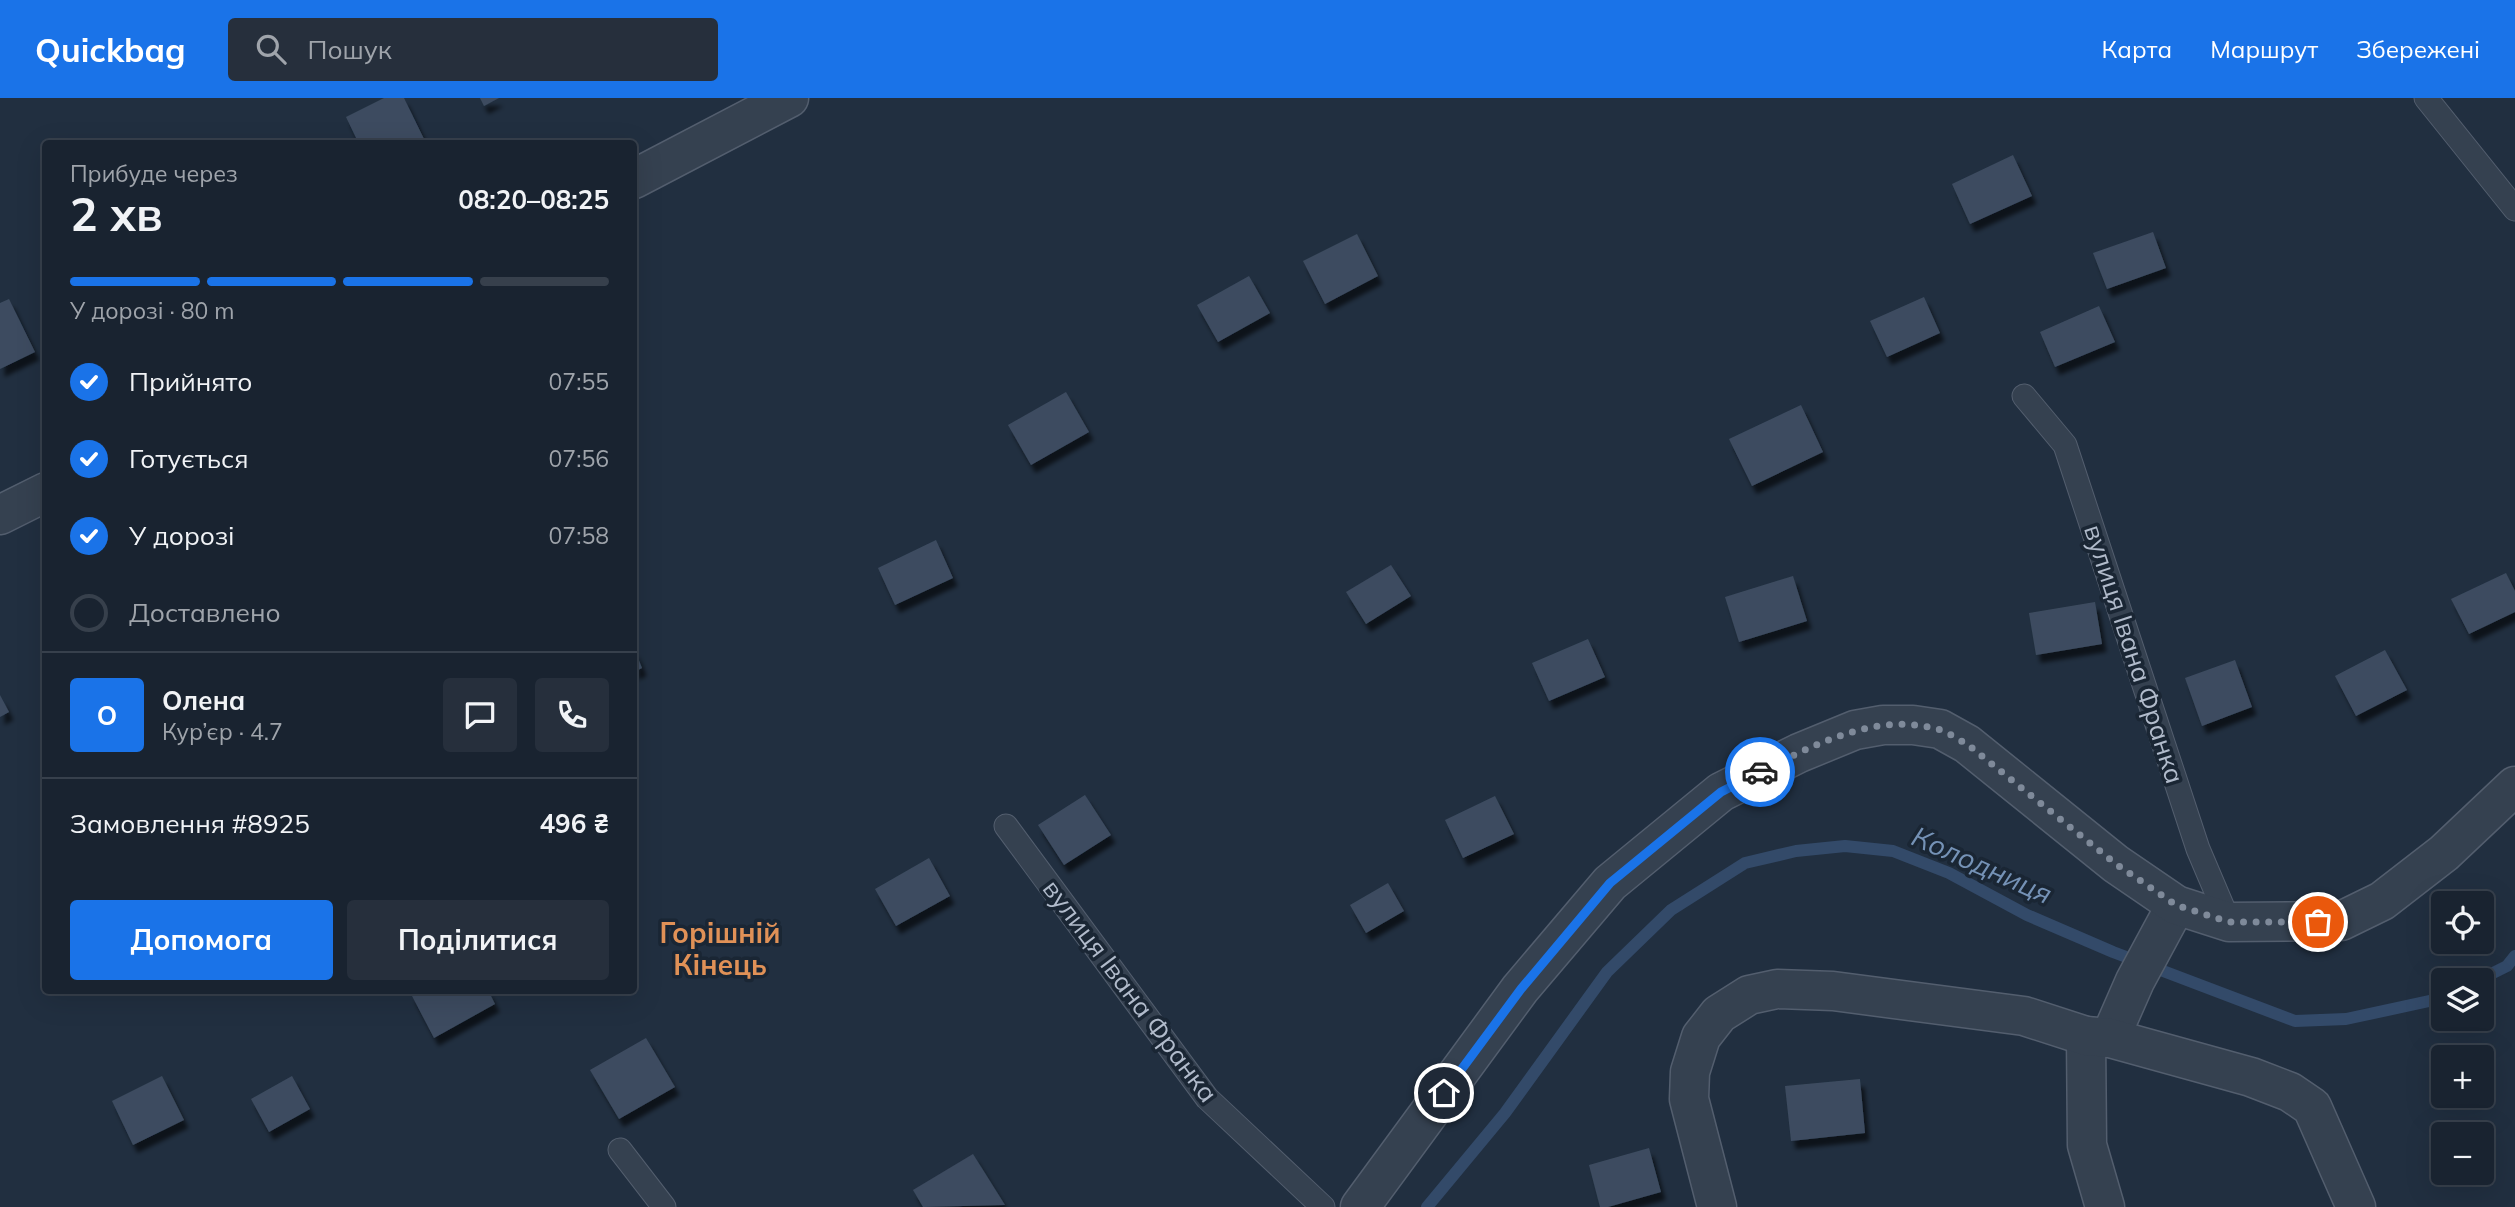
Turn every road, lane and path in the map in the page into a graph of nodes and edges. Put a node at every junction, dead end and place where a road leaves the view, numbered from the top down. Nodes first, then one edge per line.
1 (789, 98) edge
2 (2426, 98) edge
3 (637, 177) edge
4 (2515, 209) edge
5 (2024, 396) dead end
6 (42, 494) edge
7 (0, 515) edge
8 (2515, 786) edge
9 (1006, 825) dead end
10 (2167, 920) junction
11 (2229, 922) junction
12 (2098, 1037) junction
13 (620, 1150) dead end
14 (664, 1207) edge
15 (1323, 1207) edge
16 (1360, 1207) edge
17 (1717, 1207) edge
18 (2105, 1207) edge
19 (2356, 1207) edge

1 - 3 street
2 - 4 lane
5 - 11 lane, вулиця Івана Франка
6 - 7 street
8 - 11 street
9 - 15 lane, вулиця Івана Франка
10 - 11 street
10 - 12 street
10 - 16 street
12 - 17 street
12 - 18 street
12 - 19 street
13 - 14 lane

